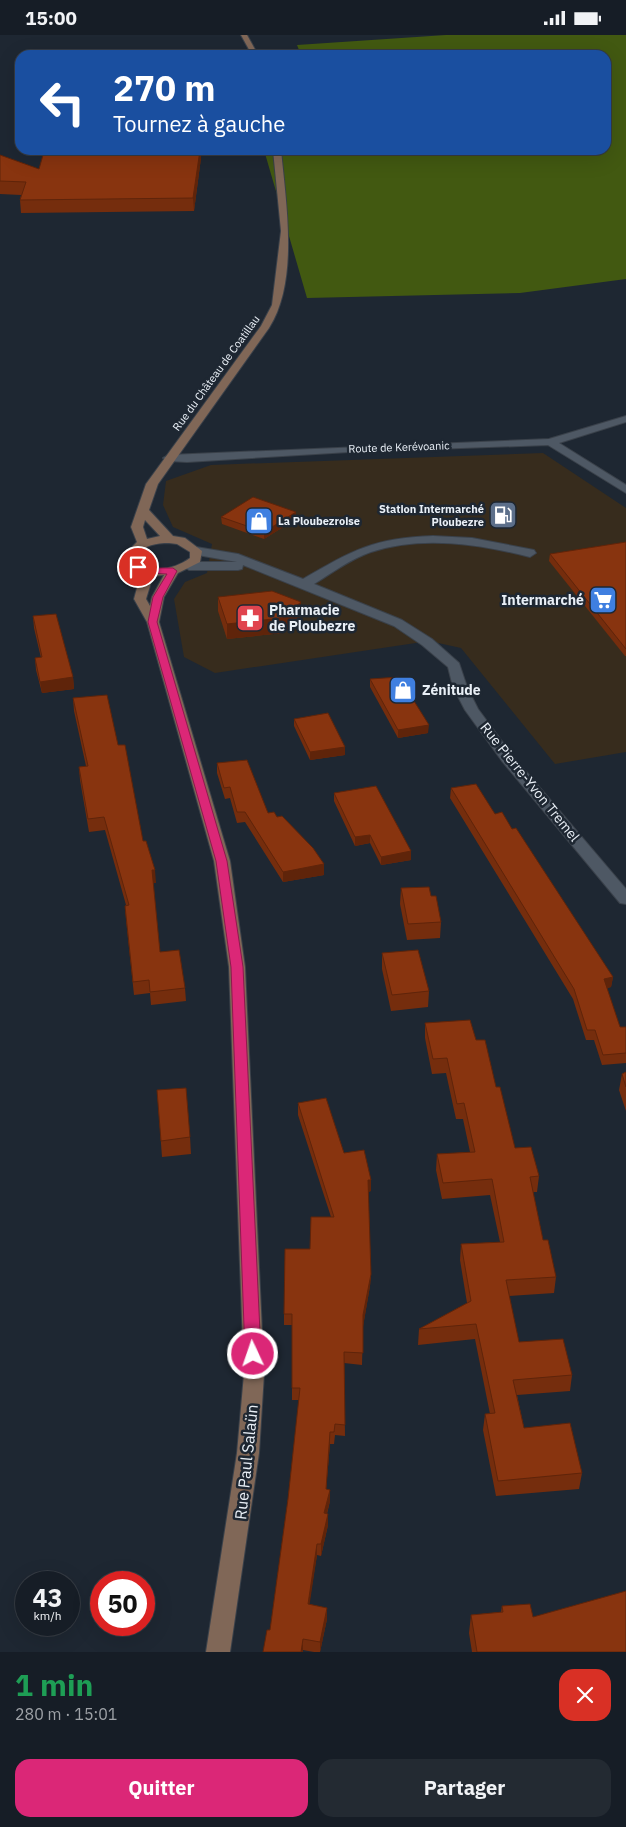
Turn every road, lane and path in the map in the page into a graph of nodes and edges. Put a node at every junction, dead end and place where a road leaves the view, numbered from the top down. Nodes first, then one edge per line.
1 (244, 35) edge
2 (252, 50) edge
3 (278, 155) edge
4 (626, 419) edge
5 (550, 442) junction
6 (169, 458) junction
7 (626, 490) edge
8 (142, 509) junction
9 (169, 539) junction
10 (143, 543) junction
11 (196, 551) junction
12 (530, 553) dead end
13 (189, 566) junction
14 (259, 567) junction
15 (148, 571) junction
16 (173, 571) junction
17 (304, 583) junction
18 (152, 622) junction
19 (626, 899) edge
20 (218, 1652) edge

1 - 2 main road
3 - 6 main road, Rue du Château de Coatillau
4 - 5 street, Route de Kerévoanic
5 - 6 street, Route de Kerévoanic
5 - 7 street
6 - 8 main road
8 - 9 main road
8 - 10 main road
9 - 10 main road
9 - 11 main road
10 - 15 main road
11 - 13 main road
11 - 14 street, Rue Pierre-Yvon Tremel
12 - 17 street
13 - 14 street, Rue Pierre-Yvon Tremel
13 - 16 main road
14 - 17 street, Rue Pierre-Yvon Tremel
15 - 16 main road
15 - 18 main road, Rue Paul Salaün
16 - 18 main road, Rue Paul Salaün
17 - 19 street, Rue Pierre-Yvon Tremel
18 - 20 main road, Rue Paul Salaün

